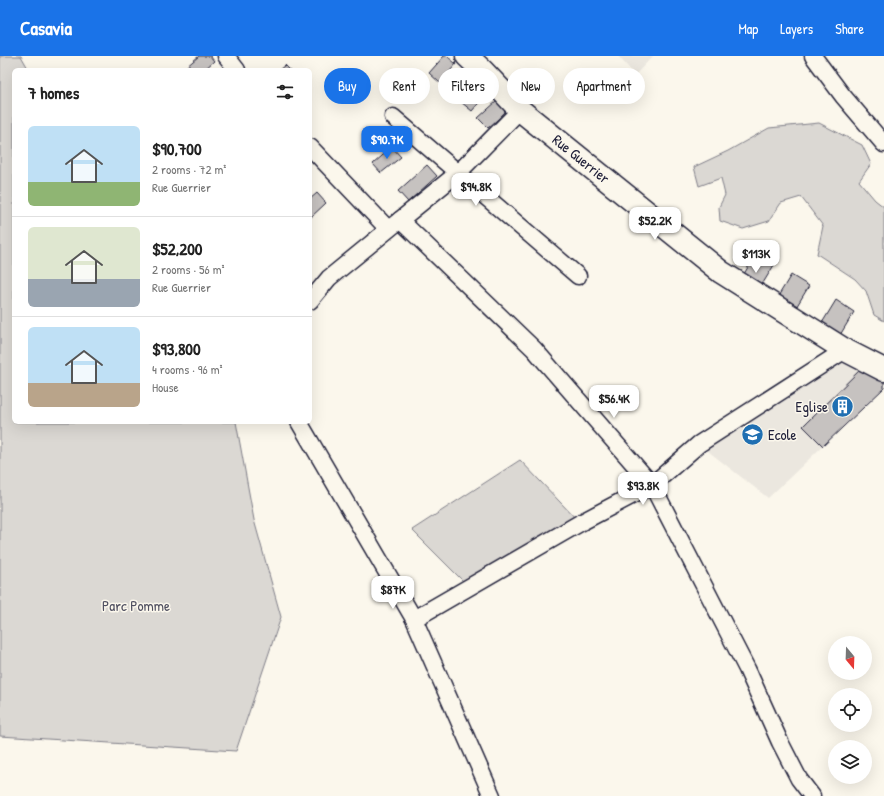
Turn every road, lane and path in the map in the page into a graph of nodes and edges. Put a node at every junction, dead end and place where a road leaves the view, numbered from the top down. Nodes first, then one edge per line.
1 (226, 56) edge
2 (467, 56) edge
3 (813, 56) edge
4 (235, 68) edge
5 (520, 110) junction
6 (393, 117) dead end
7 (884, 144) edge
8 (312, 149) edge
9 (458, 173) junction
10 (394, 225) junction
11 (578, 276) dead end
12 (312, 298) edge
13 (845, 350) junction
14 (884, 370) edge
15 (300, 424) edge
16 (652, 485) junction
17 (414, 619) junction
18 (492, 796) edge
19 (812, 796) edge

1 - 4 street
2 - 5 main road, Rue Guerrier
3 - 7 street
5 - 9 street
5 - 13 main road, Rue Guerrier
6 - 9 street
8 - 10 street
9 - 10 street
9 - 11 street
10 - 12 street
10 - 16 street
13 - 14 main road, Rue Guerrier
13 - 16 street
15 - 17 street
16 - 17 street
16 - 19 street
17 - 18 street

